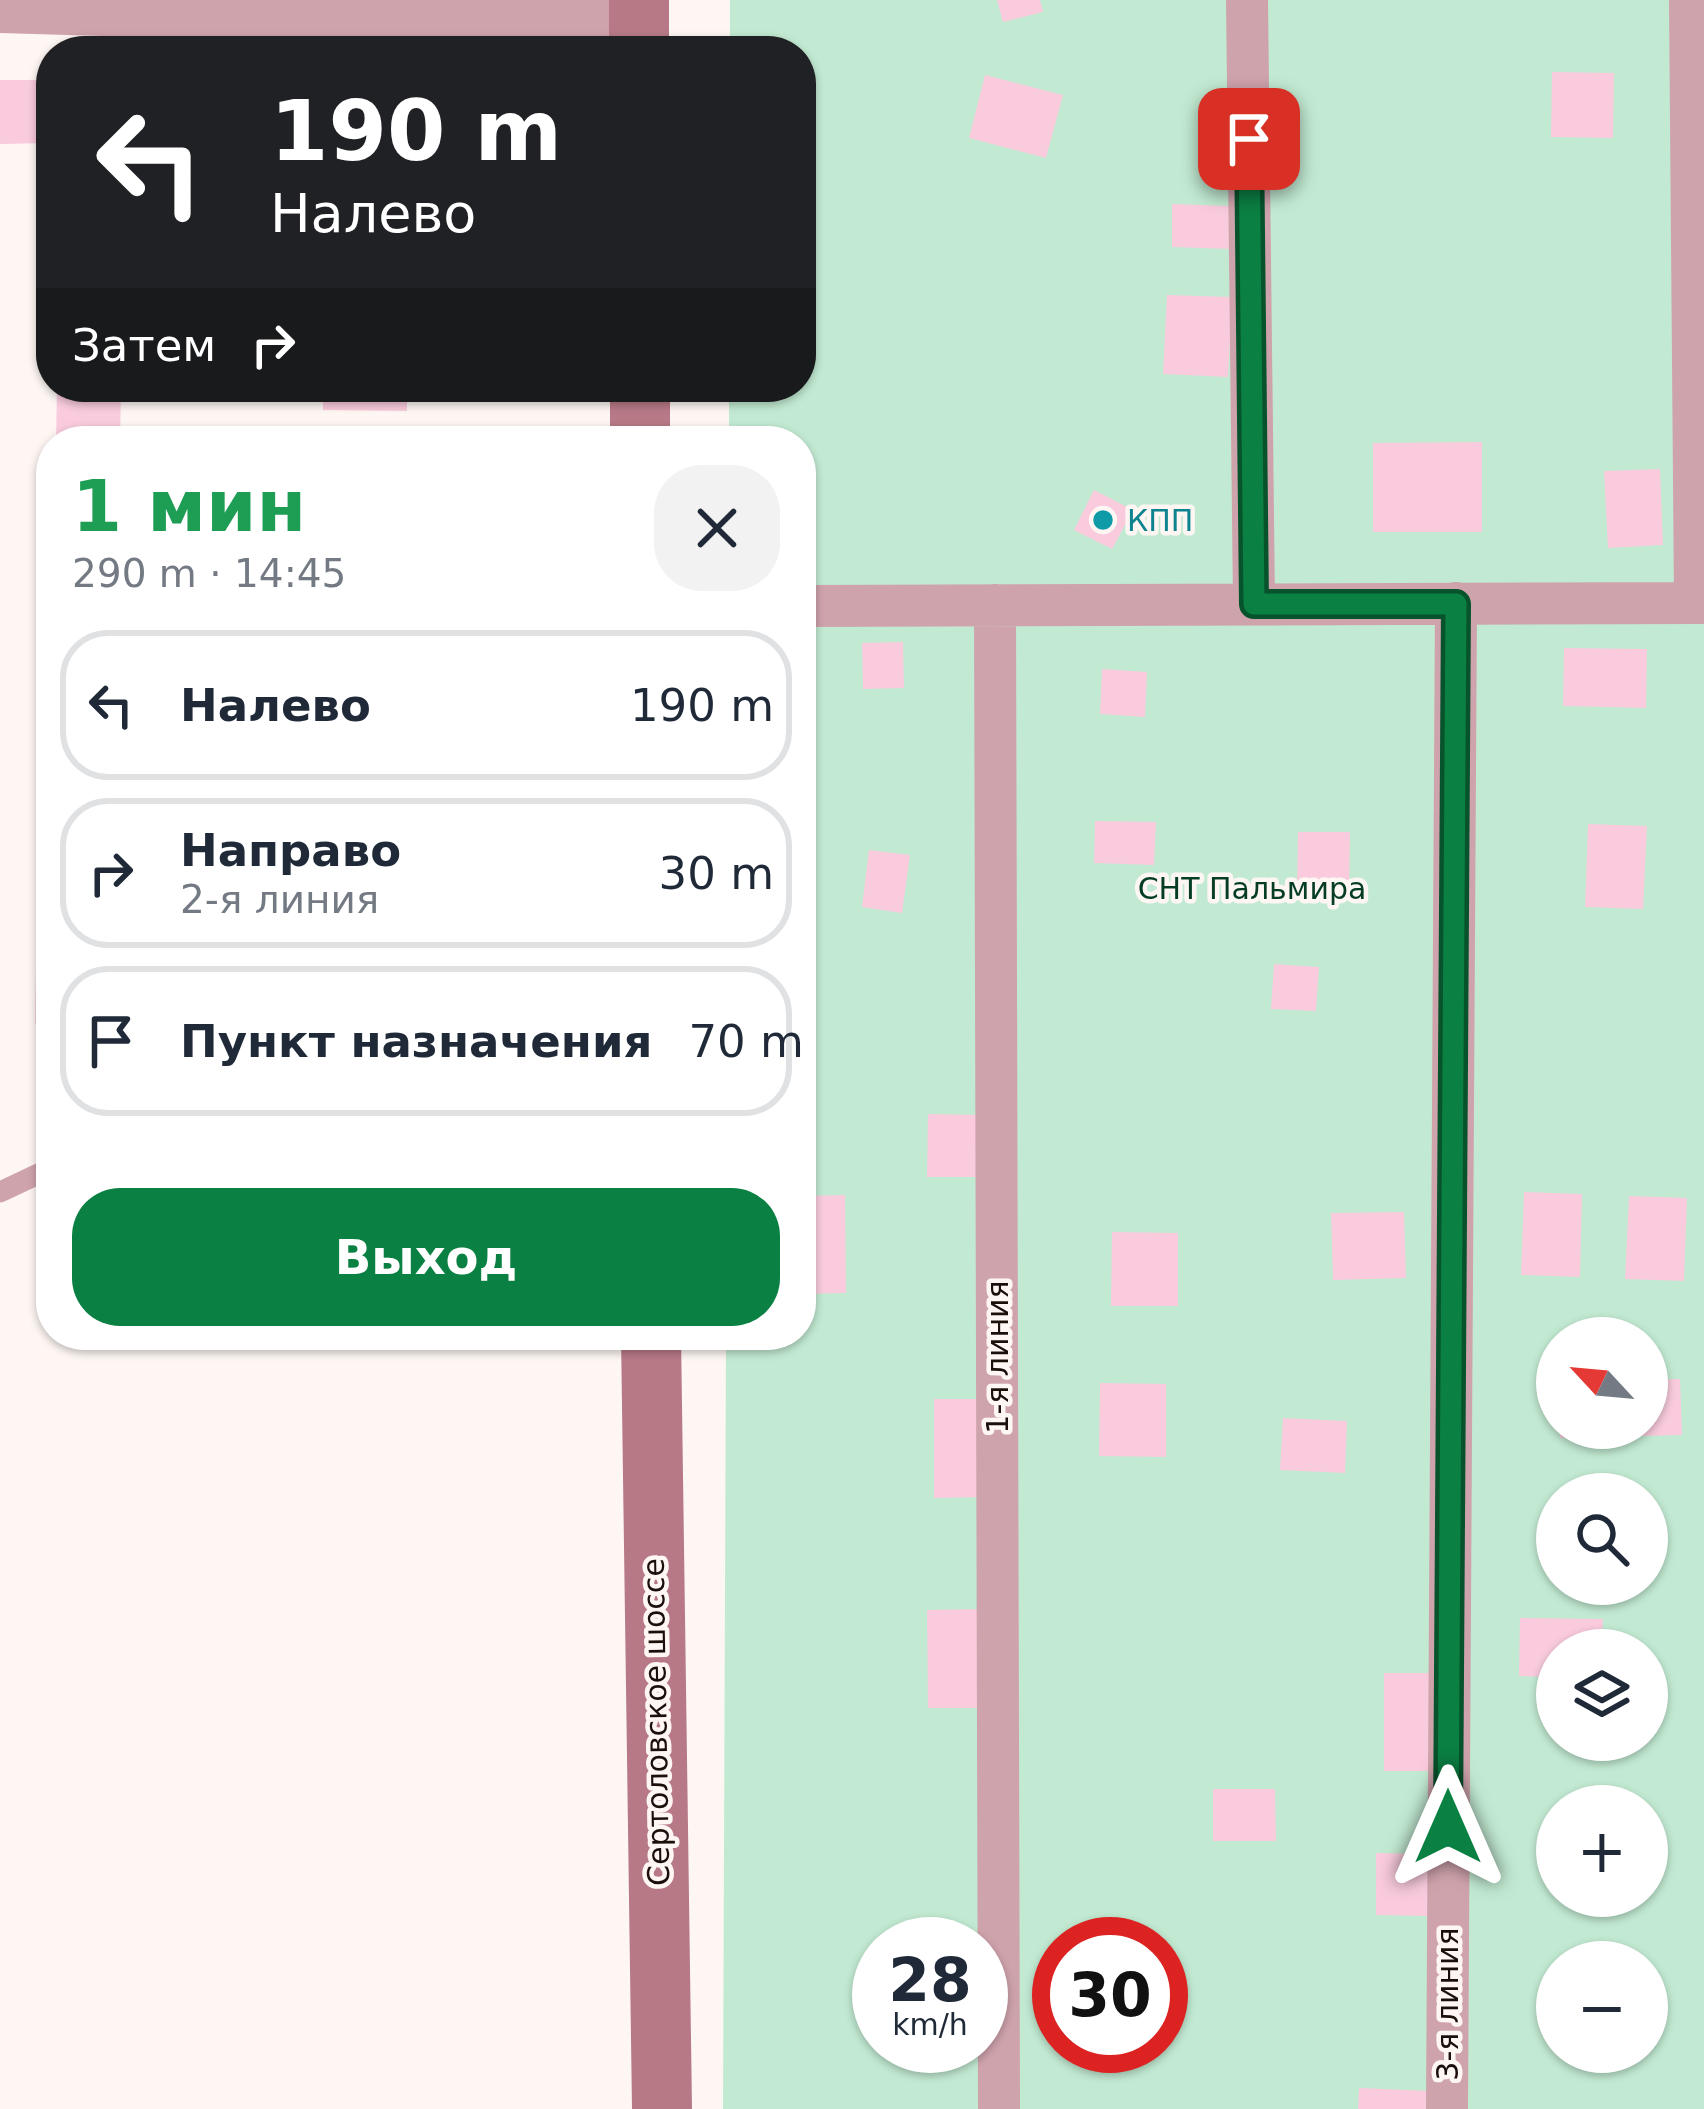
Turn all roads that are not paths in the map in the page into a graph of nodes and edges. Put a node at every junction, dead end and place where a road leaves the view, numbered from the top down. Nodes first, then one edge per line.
1 (1247, 0) edge
2 (1690, 0) edge
3 (0, 12) edge
4 (638, 23) edge
5 (1700, 603) edge
6 (1254, 604) junction
7 (1456, 604) junction
8 (994, 605) junction
9 (816, 606) edge
10 (36, 1175) edge
11 (0, 1192) edge
12 (651, 1350) edge
13 (662, 2109) edge
14 (999, 2109) edge
15 (1447, 2109) edge

1 - 6 street
2 - 5 street
3 - 4 street
5 - 7 street
6 - 7 street
6 - 8 street
7 - 15 street, 3-я линия
8 - 9 street
8 - 14 street, 1-я линия
10 - 11 lane
12 - 13 main road, Сертоловское шоссе

